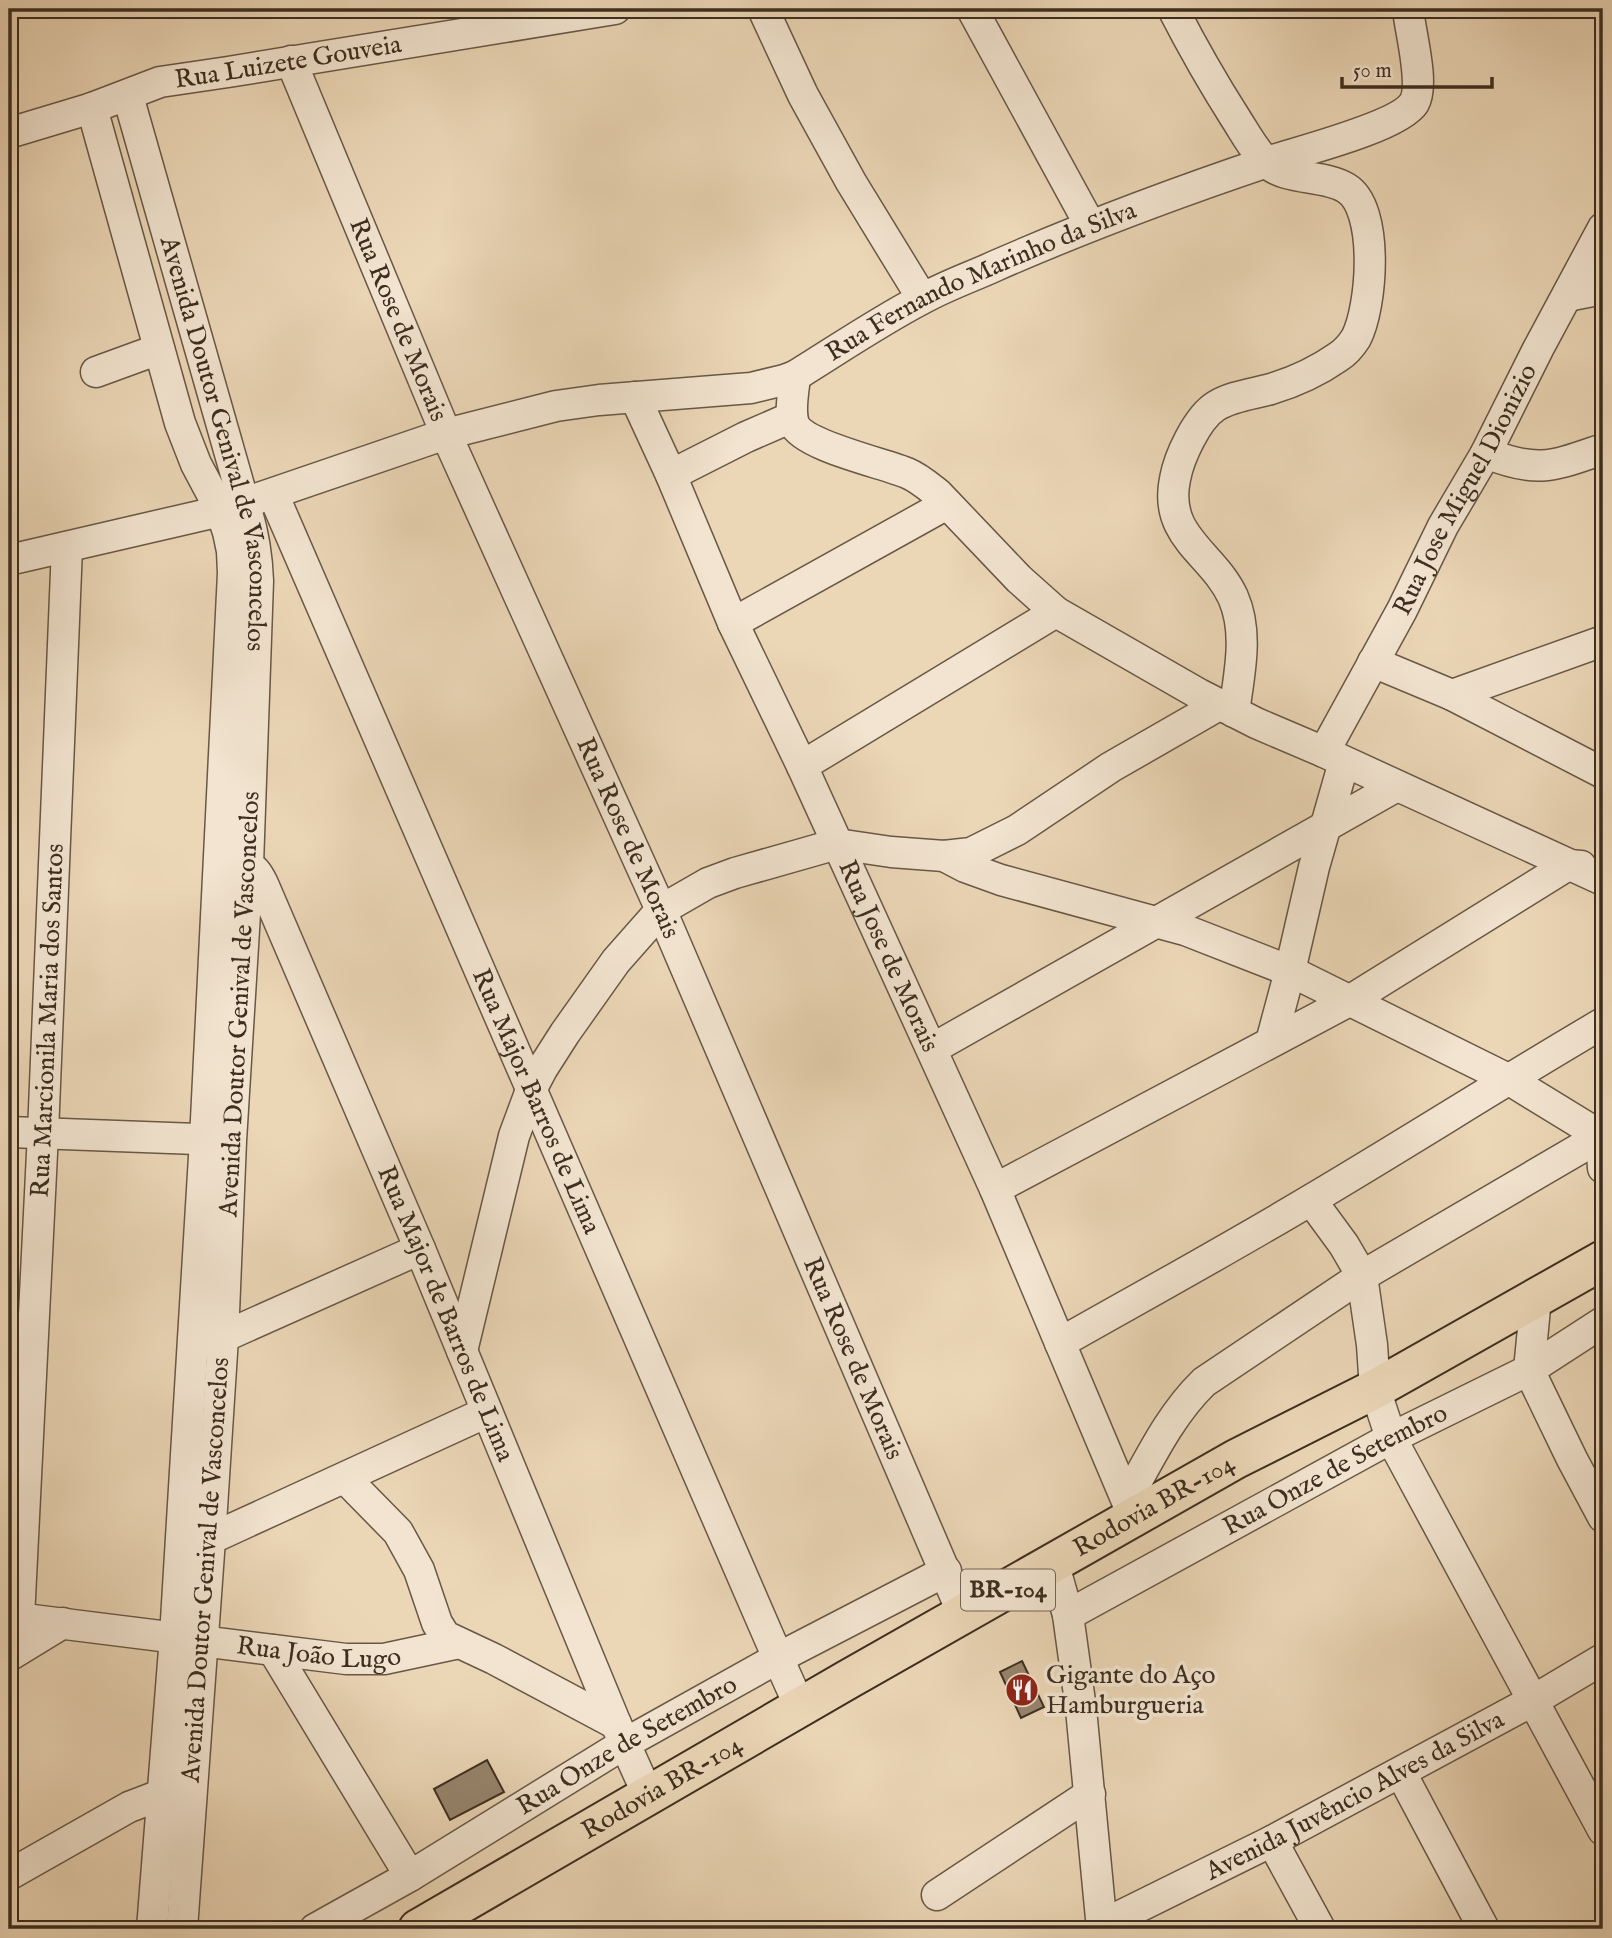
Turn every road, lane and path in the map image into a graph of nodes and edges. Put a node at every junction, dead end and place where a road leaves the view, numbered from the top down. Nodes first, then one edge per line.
1 (615, 9) edge
2 (763, 9) edge
3 (972, 9) edge
4 (1173, 9) edge
5 (1408, 9) edge
6 (291, 61) junction
7 (128, 96) junction
8 (92, 108) junction
9 (9, 133) edge
10 (1266, 162) junction
11 (1090, 225) junction
12 (1603, 228) edge
13 (1603, 289) edge
14 (1567, 296) junction
15 (922, 298) junction
16 (159, 349) junction
17 (96, 372) dead end
18 (794, 376) junction
19 (635, 397) junction
20 (793, 417) junction
21 (446, 434) junction
22 (1603, 449) edge
23 (1486, 453) junction
24 (671, 475) junction
25 (273, 494) junction
26 (947, 504) junction
27 (232, 507) junction
28 (67, 547) junction
29 (9, 560) edge
30 (1056, 612) junction
31 (733, 623) junction
32 (1603, 641) edge
33 (1373, 662) junction
34 (1452, 695) junction
35 (1226, 708) junction
36 (1334, 757) junction
37 (802, 766) junction
38 (1603, 773) edge
39 (1397, 786) junction
40 (1325, 826) junction
41 (837, 844) junction
42 (944, 856) junction
43 (218, 865) junction
44 (248, 865) junction
45 (1568, 865) junction
46 (1603, 868) edge
47 (1603, 880) edge
48 (661, 910) junction
49 (1159, 922) junction
50 (1290, 971) junction
51 (1349, 1001) junction
52 (1603, 1023) edge
53 (1271, 1042) junction
54 (932, 1049) junction
55 (1508, 1079) junction
56 (531, 1090) junction
57 (9, 1132) edge
58 (43, 1133) junction
59 (1602, 1136) edge
60 (218, 1140) junction
61 (1603, 1168) edge
62 (995, 1189) junction
63 (1311, 1200) junction
64 (420, 1249) junction
65 (1603, 1260) edge
66 (1362, 1276) junction
67 (1536, 1298) junction
68 (1603, 1322) edge
69 (192, 1337) junction
70 (223, 1337) junction
71 (1060, 1343) junction
72 (462, 1351) junction
73 (1529, 1370) junction
74 (1374, 1389) junction
75 (486, 1412) junction
76 (1391, 1438) junction
77 (345, 1478) junction
78 (1131, 1509) junction
79 (1603, 1517) edge
80 (211, 1539) junction
81 (1054, 1564) junction
82 (946, 1571) junction
83 (963, 1615) junction
84 (1068, 1615) junction
85 (14, 1617) edge
86 (63, 1623) junction
87 (189, 1639) junction
88 (459, 1643) junction
89 (273, 1650) junction
90 (9, 1656) edge
91 (778, 1658) junction
92 (1603, 1659) edge
93 (1534, 1700) junction
94 (800, 1707) junction
95 (620, 1734) junction
96 (1401, 1773) junction
97 (177, 1792) junction
98 (1090, 1794) junction
99 (648, 1796) junction
100 (1603, 1830) edge
101 (1272, 1841) junction
102 (9, 1875) edge
103 (410, 1876) junction
104 (937, 1895) dead end
105 (1102, 1927) edge
106 (152, 1929) edge
107 (182, 1929) edge
108 (315, 1929) edge
109 (418, 1929) edge
110 (1320, 1929) edge
111 (1484, 1929) edge

1 - 6 street, Rua Luizete Gouveia
2 - 15 street
3 - 11 street
4 - 10 street
5 - 10 street, Rua Fernando Marinho da Silva
6 - 7 street, Rua Luizete Gouveia
6 - 21 street, Rua Rose de Morais
7 - 8 street, Rua Luizete Gouveia
7 - 27 street, Avenida Doutor Genival de Vasconcelos
8 - 9 street, Rua Luizete Gouveia
8 - 16 street, Avenida Doutor Genival de Vasconcelos
10 - 11 street, Rua Fernando Marinho da Silva
10 - 35 street
11 - 15 street, Rua Fernando Marinho da Silva
12 - 14 street, Rua Jose Miguel Dionizio
13 - 14 street
14 - 23 street, Rua Jose Miguel Dionizio
15 - 18 street, Rua Fernando Marinho da Silva
16 - 17 street
16 - 27 street, Avenida Doutor Genival de Vasconcelos
18 - 19 street, Rua Fernando Marinho da Silva
18 - 20 street
19 - 21 street, Rua Fernando Marinho da Silva
19 - 24 street, Rua Jose de Morais
20 - 24 street
20 - 26 street
21 - 25 street, Rua Fernando Marinho da Silva
21 - 48 street, Rua Rose de Morais
22 - 23 street
23 - 33 street, Rua Jose Miguel Dionizio
24 - 31 street, Rua Jose de Morais
25 - 27 street, Rua Fernando Marinho da Silva
25 - 56 street, Rua Major Barros de Lima
26 - 30 street
26 - 31 street
27 - 28 street, Rua Fernando Marinho da Silva
27 - 43 street, Avenida Doutor Genival de Vasconcelos
27 - 44 street, Avenida Doutor Genival de Vasconcelos
28 - 29 street, Rua Fernando Marinho da Silva
28 - 58 street, Rua Marcionila Maria dos Santos
30 - 35 street
30 - 37 street
31 - 37 street, Rua Jose de Morais
32 - 34 street
33 - 34 street
33 - 36 street, Rua Jose Miguel Dionizio
34 - 38 street
35 - 36 street
35 - 42 street
36 - 39 street
36 - 40 street, Rua Jose Miguel Dionizio
37 - 41 street, Rua Jose de Morais
39 - 40 street
39 - 45 street
40 - 49 street
40 - 50 street, Rua Jose Miguel Dionizio
41 - 42 street
41 - 48 street
41 - 54 street, Rua Jose de Morais
42 - 49 street
43 - 44 street
43 - 60 street, Avenida Doutor Genival de Vasconcelos
44 - 60 street, Avenida Doutor Genival de Vasconcelos
44 - 64 street, Rua Major de Barros de Lima
45 - 46 street
45 - 47 street
45 - 51 street
48 - 56 street
48 - 82 street, Rua Rose de Morais
49 - 50 street
49 - 54 street
50 - 51 street
50 - 53 street, Rua Jose Miguel Dionizio
51 - 53 street
51 - 55 street
52 - 55 street
53 - 62 street
54 - 62 street, Rua Jose de Morais
55 - 59 street
55 - 63 street
56 - 72 street
56 - 91 street, Rua Major Barros de Lima
57 - 58 street
58 - 60 street
58 - 85 street, Rua Marcionila Maria dos Santos
59 - 61 street
59 - 66 street
60 - 69 street, Avenida Doutor Genival de Vasconcelos
60 - 70 street, Avenida Doutor Genival de Vasconcelos
62 - 71 street, Rua Jose de Morais
63 - 66 street
63 - 71 street
64 - 70 street
64 - 72 street, Rua Major de Barros de Lima
65 - 67 highway, Rodovia BR-104 / BR-104
66 - 74 street
66 - 78 street
67 - 73 street
67 - 74 highway, Rodovia BR-104 / BR-104
68 - 73 street, Rua Onze de Setembro
69 - 70 street
69 - 87 street, Avenida Doutor Genival de Vasconcelos
70 - 80 street, Avenida Doutor Genival de Vasconcelos
71 - 78 street, Rua Jose de Morais
72 - 75 street, Rua Major de Barros de Lima
73 - 76 street, Rua Onze de Setembro
73 - 79 street
74 - 76 street
74 - 78 highway, Rodovia BR-104 / BR-104
75 - 77 street
75 - 95 street, Rua Major de Barros de Lima
76 - 84 street, Rua Onze de Setembro
76 - 93 street
77 - 80 street
77 - 88 street
78 - 81 highway, Rodovia BR-104 / BR-104
80 - 87 street, Avenida Doutor Genival de Vasconcelos
81 - 83 highway, Rodovia BR-104 / BR-104
81 - 84 street
82 - 83 street, Rua Rose de Morais
82 - 91 street, Rua Onze de Setembro
83 - 94 highway, Rodovia BR-104 / BR-104
84 - 98 street
85 - 86 street, Rua João Lugo
86 - 87 street, Rua João Lugo
86 - 90 street
87 - 89 street, Rua João Lugo
87 - 97 street, Avenida Doutor Genival de Vasconcelos
88 - 89 street, Rua João Lugo
88 - 95 street
89 - 103 street
91 - 94 street, Rua Major Barros de Lima
91 - 95 street, Rua Onze de Setembro
92 - 93 street, Avenida Juvêncio Alves da Silva
93 - 96 street, Avenida Juvêncio Alves da Silva
93 - 100 street
94 - 99 highway, Rodovia BR-104 / BR-104
95 - 99 street, Rua Major de Barros de Lima
95 - 103 street, Rua Onze de Setembro
96 - 101 street, Avenida Juvêncio Alves da Silva
96 - 111 street
97 - 102 street
97 - 106 street, Avenida Doutor Genival de Vasconcelos
97 - 107 street, Avenida Doutor Genival de Vasconcelos
98 - 104 street
98 - 105 street
99 - 109 highway, Rodovia BR-104 / BR-104
101 - 105 street, Avenida Juvêncio Alves da Silva
101 - 110 street
103 - 108 street, Rua Onze de Setembro

